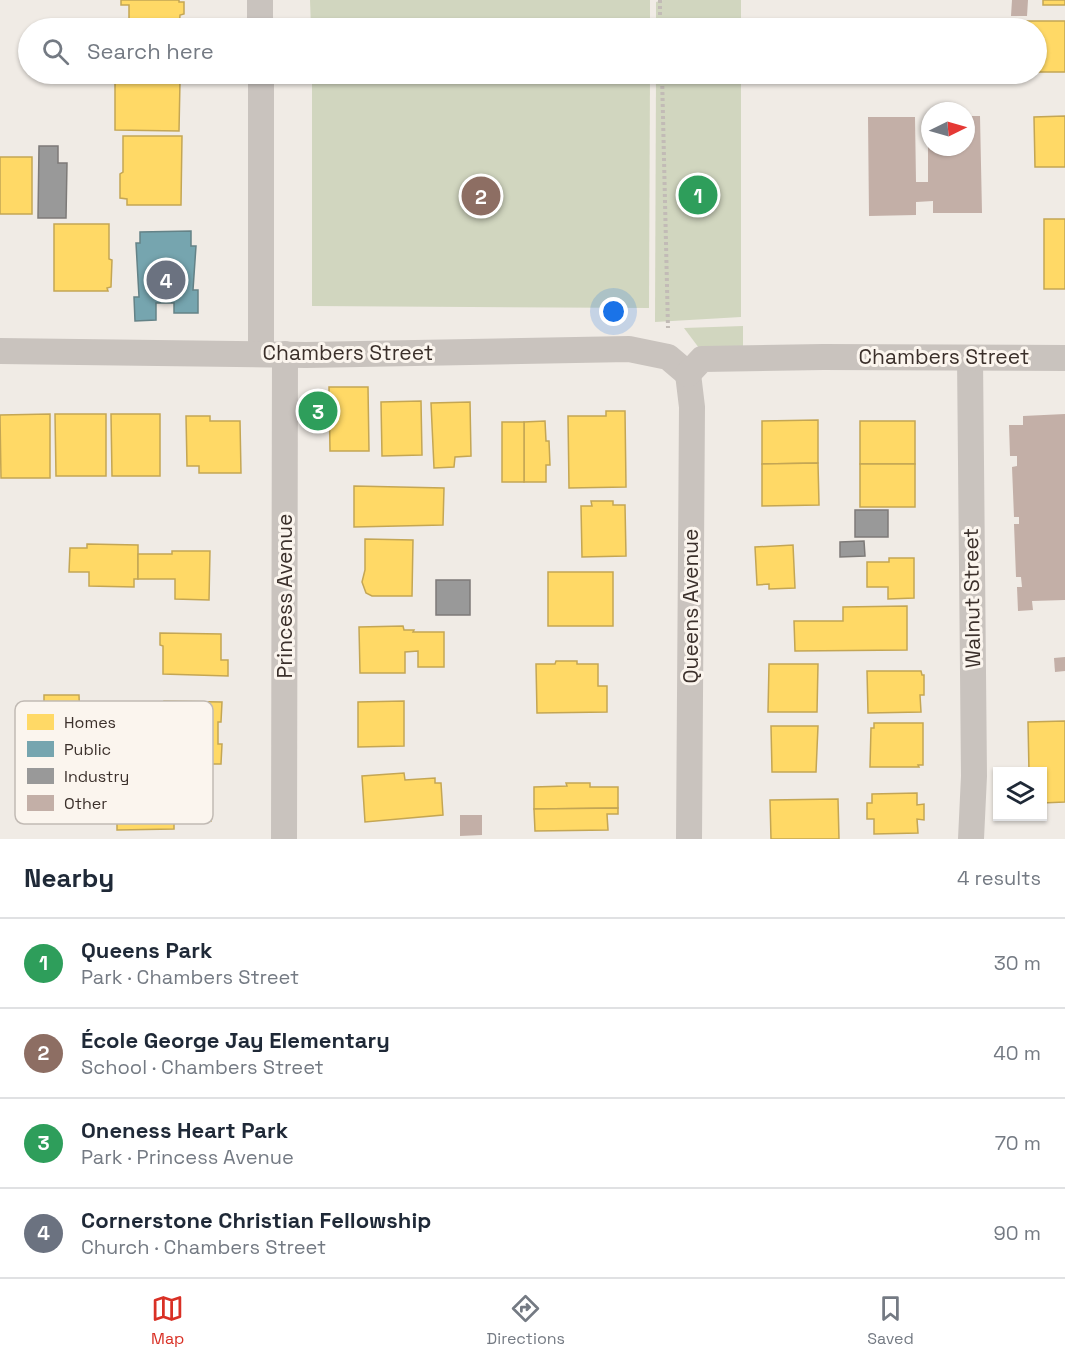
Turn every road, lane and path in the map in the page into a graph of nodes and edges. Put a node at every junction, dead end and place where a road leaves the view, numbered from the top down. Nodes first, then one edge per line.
1 (260, 0) edge
2 (660, 0) edge
3 (260, 18) edge
4 (660, 18) edge
5 (261, 84) edge
6 (662, 84) edge
7 (0, 351) edge
8 (273, 354) junction
9 (668, 357) junction
10 (970, 358) junction
11 (1065, 358) edge
12 (688, 374) junction
13 (284, 839) edge
14 (689, 839) edge
15 (971, 839) edge

1 - 3 street
2 - 4 path
5 - 8 street, Princess Avenue
6 - 9 path
7 - 8 street, Chambers Street
8 - 9 street, Chambers Street
8 - 13 street, Princess Avenue
9 - 12 street, Chambers Street
10 - 11 street, Chambers Street
10 - 12 street, Chambers Street
10 - 15 street, Walnut Street
12 - 14 street, Queens Avenue

